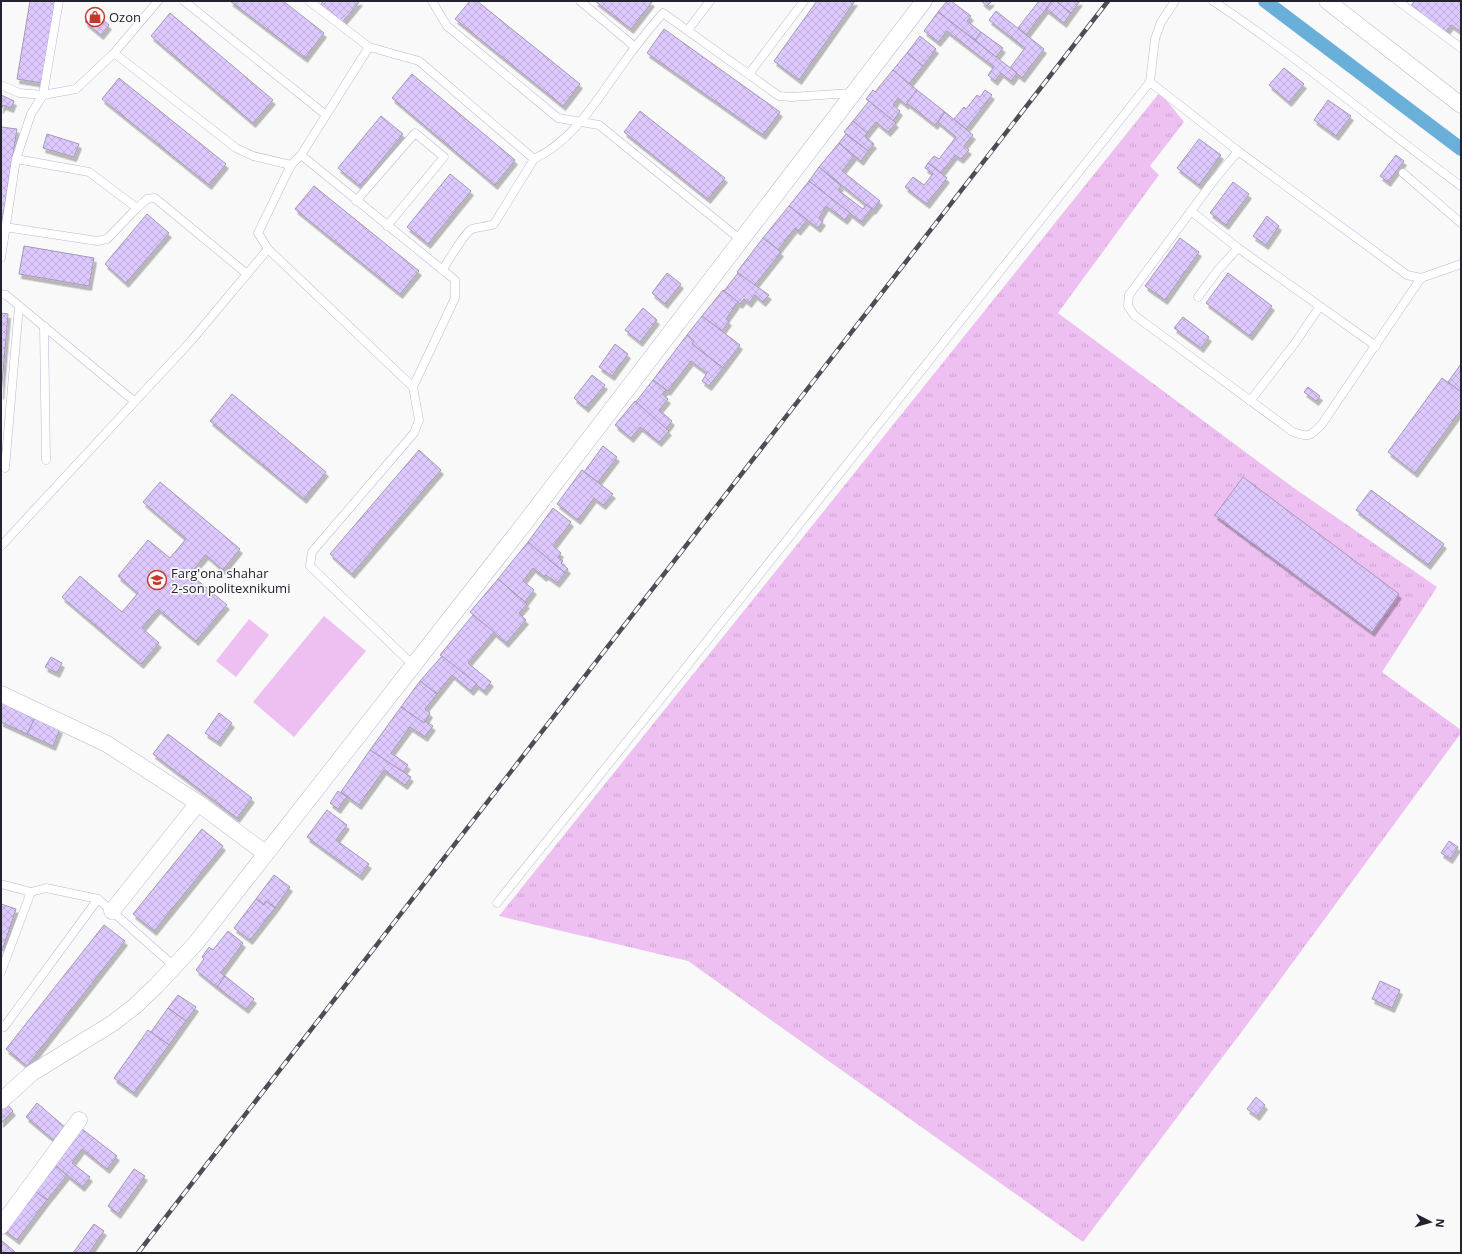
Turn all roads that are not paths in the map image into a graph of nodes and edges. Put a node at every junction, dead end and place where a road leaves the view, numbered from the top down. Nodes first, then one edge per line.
1 (59, 1) edge
2 (158, 1) edge
3 (184, 1) edge
4 (309, 1) edge
5 (432, 1) edge
6 (580, 1) edge
7 (710, 1) edge
8 (804, 1) edge
9 (1175, 1) edge
10 (1213, 1) edge
11 (1327, 1) edge
12 (1398, 1) edge
13 (921, 2) edge
14 (688, 30) junction
15 (635, 46) junction
16 (369, 47) junction
17 (1461, 48) edge
18 (114, 53) junction
19 (749, 74) junction
20 (1150, 82) junction
21 (1, 85) edge
22 (853, 93) junction
23 (43, 95) junction
24 (1461, 104) edge
25 (326, 115) junction
26 (580, 122) junction
27 (1238, 151) junction
28 (301, 155) junction
29 (16, 159) junction
30 (534, 159) junction
31 (291, 165) junction
32 (1403, 173) dead end
33 (1461, 186) edge
34 (356, 201) junction
35 (137, 208) junction
36 (1191, 211) junction
37 (1461, 223) edge
38 (387, 226) junction
39 (6, 227) junction
40 (741, 240) junction
41 (1238, 248) junction
42 (268, 249) junction
43 (1, 258) edge
44 (1461, 264) edge
45 (442, 270) junction
46 (247, 274) junction
47 (1421, 278) junction
48 (1, 294) edge
49 (1198, 297) dead end
50 (19, 306) junction
51 (1320, 306) junction
52 (44, 326) junction
53 (1376, 346) junction
54 (413, 388) junction
55 (1250, 400) junction
56 (134, 401) junction
57 (46, 460) dead end
58 (5, 468) dead end
59 (1, 546) edge
60 (413, 665) junction
61 (1, 694) edge
62 (198, 803) junction
63 (265, 854) junction
64 (1, 884) edge
65 (31, 892) junction
66 (98, 899) junction
67 (497, 903) dead end
68 (112, 911) junction
69 (174, 966) junction
70 (1, 972) edge
71 (1, 1025) edge
72 (1, 1101) edge
73 (79, 1120) dead end
74 (1, 1226) edge

1 - 23 lane
2 - 18 lane
3 - 25 lane
4 - 16 lane
5 - 26 lane
6 - 15 lane
7 - 14 lane
8 - 19 lane
9 - 20 lane
10 - 33 lane
11 - 24 street
12 - 17 lane
13 - 22 street
14 - 15 lane
14 - 19 lane
15 - 26 lane
16 - 25 lane
16 - 30 lane
18 - 23 lane
18 - 31 lane
19 - 22 lane
20 - 27 lane
20 - 67 lane
21 - 23 lane
22 - 40 street
23 - 29 lane
25 - 28 lane
26 - 30 lane
26 - 40 lane
27 - 36 lane
27 - 47 lane
28 - 31 lane
28 - 34 lane
29 - 35 lane
29 - 39 lane
30 - 45 lane
31 - 42 lane
32 - 37 lane
34 - 38 lane
34 - 38 lane
35 - 39 lane
35 - 46 lane
36 - 41 lane
36 - 55 lane
38 - 45 lane
39 - 43 lane
40 - 60 street
41 - 49 lane
41 - 51 lane
42 - 46 lane
42 - 54 lane
44 - 47 lane
45 - 54 lane
46 - 56 lane
47 - 53 lane
48 - 50 lane
50 - 52 lane
50 - 58 lane
51 - 53 lane
51 - 55 lane
52 - 56 lane
52 - 57 lane
53 - 55 lane
54 - 60 lane
56 - 59 lane
60 - 63 street
61 - 62 street
62 - 63 street
62 - 68 street
63 - 69 street
64 - 65 lane
65 - 66 lane
65 - 70 lane
66 - 68 lane
66 - 71 lane
68 - 69 lane
69 - 72 street
73 - 74 street

